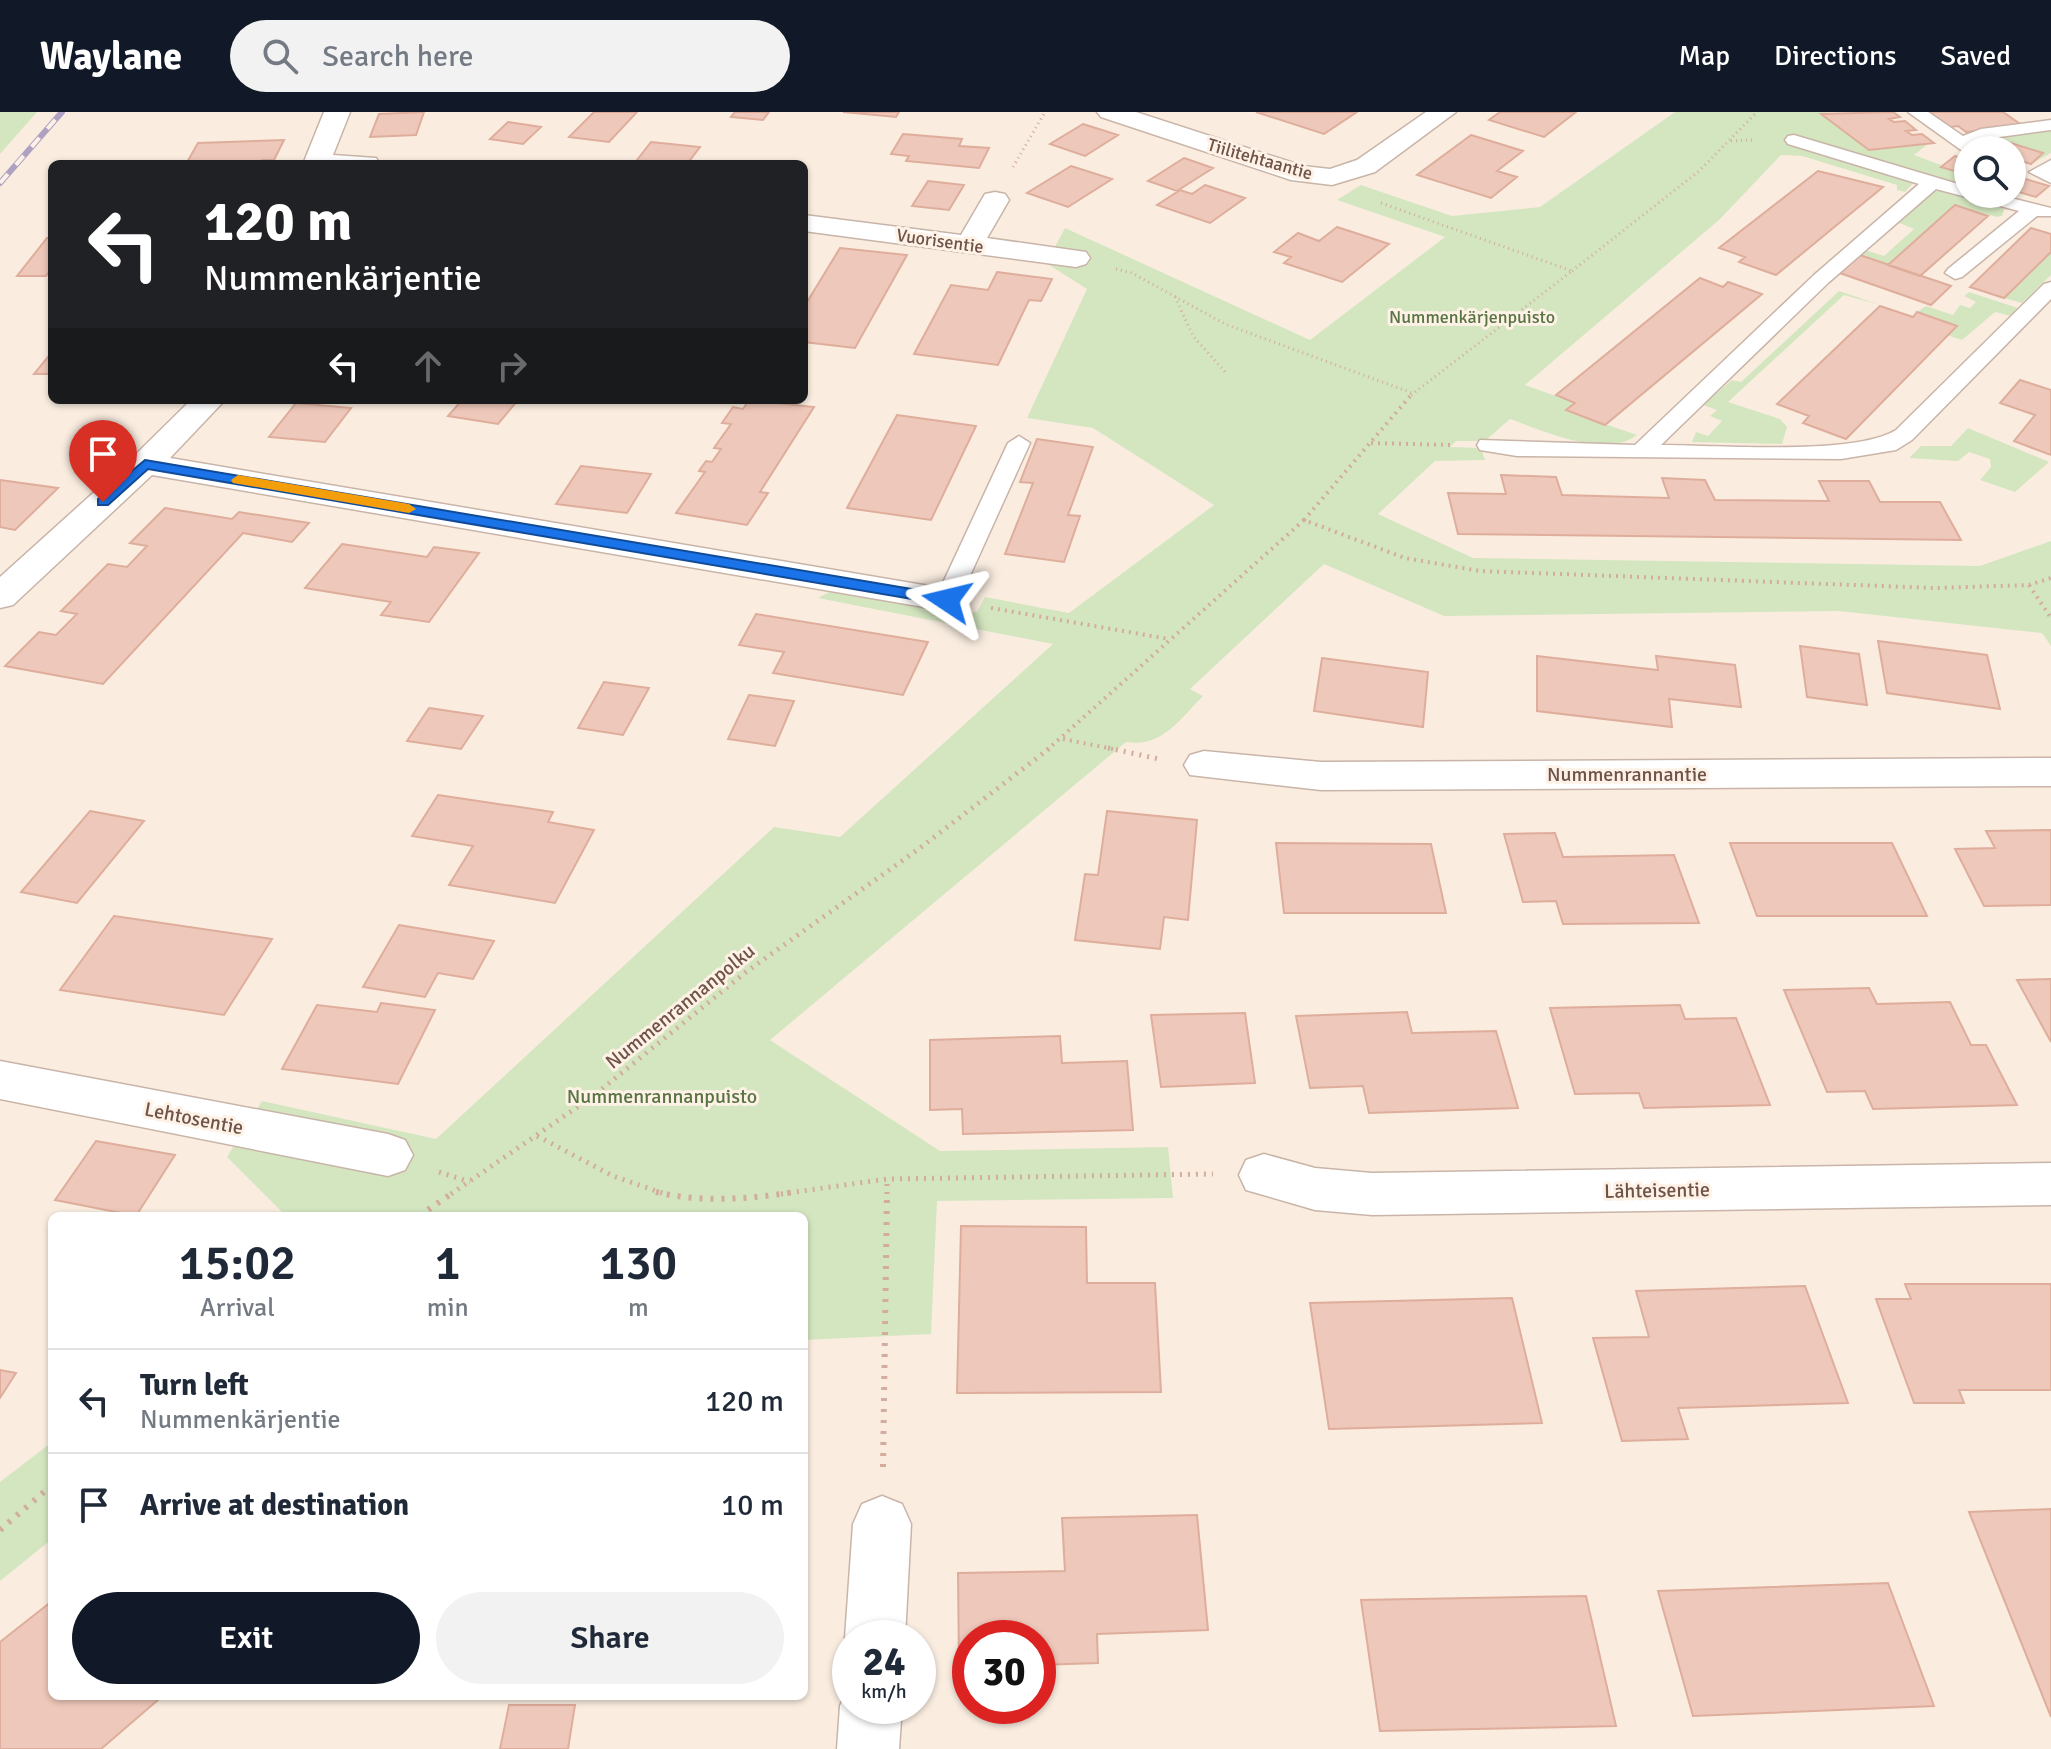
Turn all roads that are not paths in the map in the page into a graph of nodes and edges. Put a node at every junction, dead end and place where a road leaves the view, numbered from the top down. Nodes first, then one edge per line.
1 (337, 112) edge
2 (1110, 112) edge
3 (1443, 112) edge
4 (1917, 112) edge
5 (2039, 112) edge
6 (2051, 123) edge
7 (1979, 136) edge
8 (1954, 138) edge
9 (1794, 140) dead end
10 (317, 160) edge
11 (1933, 182) junction
12 (1954, 188) edge
13 (995, 200) road end
14 (2042, 212) edge
15 (808, 224) edge
16 (969, 245) junction
17 (1076, 258) road end
18 (1955, 273) dead end
19 (2051, 288) edge
20 (205, 404) edge
21 (1019, 443) dead end
22 (1488, 445) road end
23 (1641, 452) junction
24 (145, 464) junction
25 (0, 597) edge
26 (947, 600) joint
27 (1204, 765) road end
28 (2051, 772) edge
29 (0, 1080) edge
30 (388, 1155) dead end
31 (1264, 1175) road end
32 (2051, 1184) edge
33 (882, 1524) road end
34 (876, 1620) edge
35 (870, 1724) edge
36 (868, 1749) edge

1 - 10 street
2 - 3 street, Tiilitehtaantie
4 - 8 lane
5 - 6 lane
6 - 7 lane
9 - 11 lane
11 - 12 lane
11 - 23 lane
13 - 16 street
14 - 18 lane
15 - 16 street, Vuorisentie
16 - 17 street, Vuorisentie
19 - 23 lane
20 - 24 street
21 - 26 lane
22 - 23 lane
24 - 25 street
24 - 26 street
27 - 28 street, Nummenrannantie
29 - 30 street, Lehtosentie
31 - 32 street, Lähteisentie
33 - 34 street
35 - 36 street

